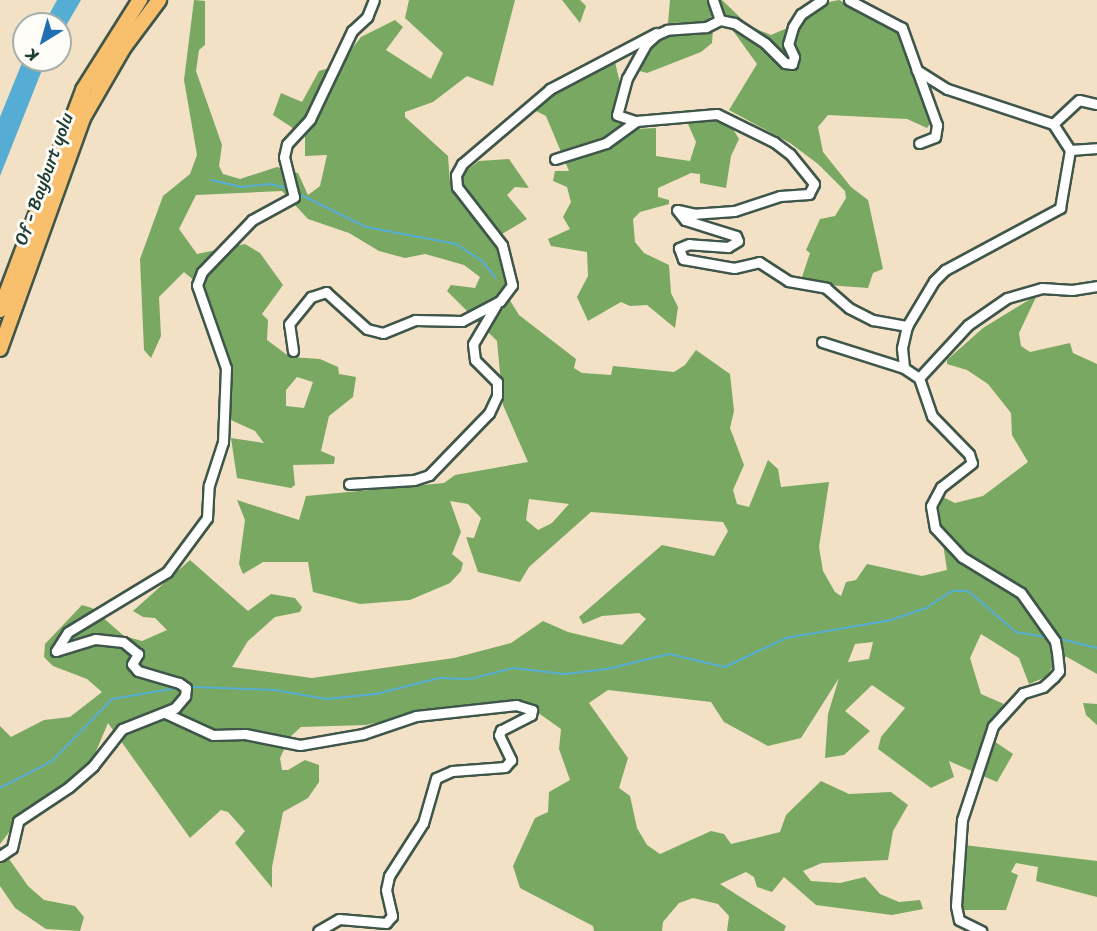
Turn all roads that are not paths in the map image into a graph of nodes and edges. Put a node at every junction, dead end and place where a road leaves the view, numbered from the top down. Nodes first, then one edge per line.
1 (140, 0) edge
2 (159, 0) edge
3 (374, 0) edge
4 (714, 0) edge
5 (822, 0) edge
6 (849, 0) edge
7 (720, 20) junction
8 (667, 30) junction
9 (917, 70) junction
10 (1097, 104) edge
11 (636, 121) junction
12 (1053, 124) junction
13 (919, 143) dead end
14 (1097, 148) edge
15 (1070, 150) junction
16 (555, 159) dead end
17 (1097, 286) edge
18 (500, 301) junction
19 (0, 310) edge
20 (908, 326) junction
21 (822, 342) dead end
22 (0, 349) edge
23 (294, 351) dead end
24 (904, 368) junction
25 (919, 378) junction
26 (349, 484) dead end
27 (165, 712) junction
28 (0, 856) edge
29 (318, 931) edge
30 (982, 931) edge

1 - 19 highway, Of - Bayburt yolu
2 - 22 highway, Of - Bayburt yolu
3 - 27 street
4 - 7 street
5 - 7 street
6 - 9 street
7 - 8 street
8 - 11 street
8 - 18 street
9 - 12 street
9 - 13 street
10 - 12 street
11 - 16 street
11 - 20 street
12 - 15 street
14 - 15 street
15 - 20 street
17 - 25 street
18 - 23 street
18 - 26 street
20 - 24 street
21 - 24 street
24 - 25 street
25 - 30 street
27 - 28 street
27 - 29 street

